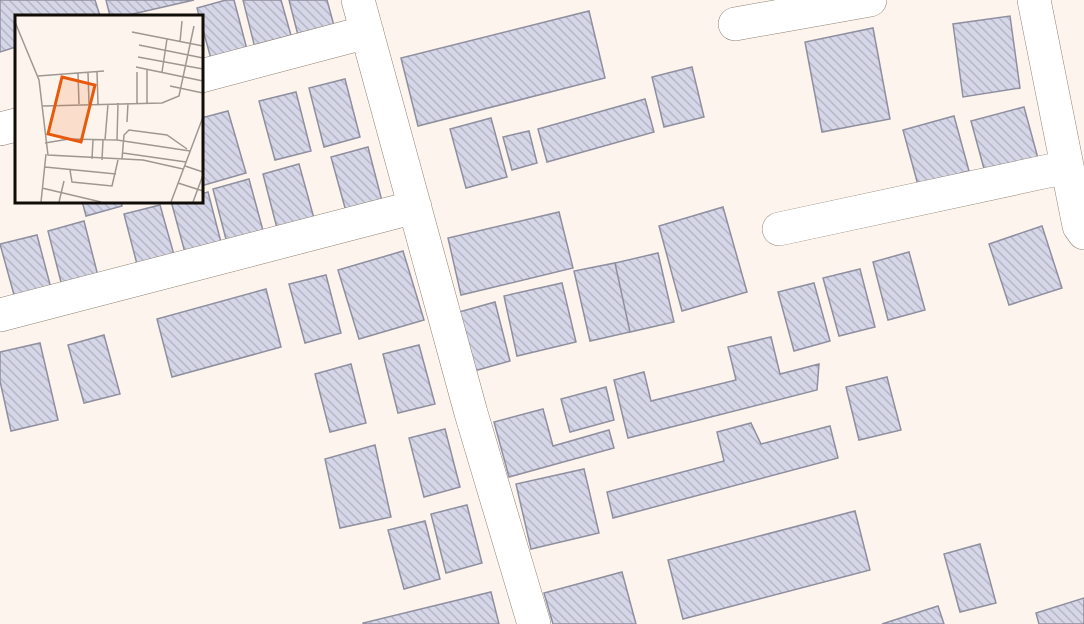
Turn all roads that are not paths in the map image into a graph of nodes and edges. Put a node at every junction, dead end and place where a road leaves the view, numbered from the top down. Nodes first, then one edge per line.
1 (358, 0) edge
2 (870, 0) edge
3 (1040, 1) edge
4 (735, 24) dead end
5 (367, 32) junction
6 (202, 76) edge
7 (15, 125) edge
8 (0, 129) edge
9 (1067, 167) junction
10 (415, 207) junction
11 (779, 229) dead end
12 (1084, 233) edge
13 (0, 315) edge
14 (534, 624) edge

1 - 5 street
2 - 4 street
3 - 9 street
5 - 6 street
5 - 10 street
7 - 8 street
9 - 11 street
9 - 12 street
10 - 13 street
10 - 14 street

